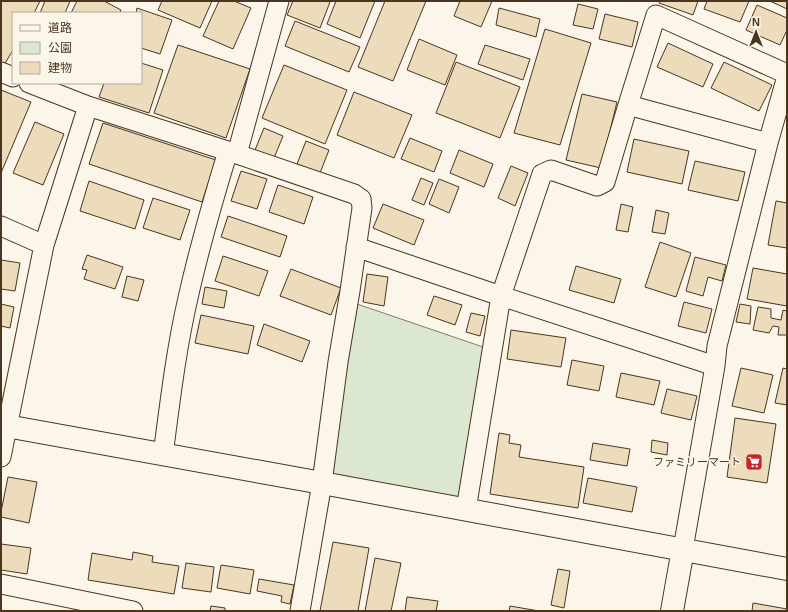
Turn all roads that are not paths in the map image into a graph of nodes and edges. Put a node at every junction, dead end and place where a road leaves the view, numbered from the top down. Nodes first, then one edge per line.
1 (279, 1) edge
2 (1, 72) edge
3 (787, 75) edge
4 (12, 77) edge
5 (32, 84) edge
6 (628, 105) junction
7 (88, 106) junction
8 (768, 143) junction
9 (232, 153) junction
10 (1, 226) edge
11 (44, 244) junction
12 (356, 247) junction
13 (501, 296) junction
14 (715, 366) junction
15 (4, 426) edge
16 (163, 455) junction
17 (1, 456) edge
18 (322, 483) junction
19 (466, 510) junction
20 (683, 550) junction
21 (787, 569) edge
22 (1, 584) edge
23 (132, 611) edge
24 (300, 611) edge
25 (672, 611) edge

1 - 9 street
2 - 4 street
3 - 6 street
3 - 8 street
5 - 7 street
6 - 8 street
6 - 13 street
7 - 9 street
7 - 11 street
8 - 14 street
9 - 12 street
9 - 16 street
10 - 11 street
11 - 15 street
12 - 13 street
12 - 18 street
13 - 14 street
13 - 19 street
14 - 20 street
15 - 16 street
15 - 17 street
16 - 18 street
18 - 19 street
18 - 24 street
19 - 20 street
20 - 21 street
20 - 25 street
22 - 23 street

